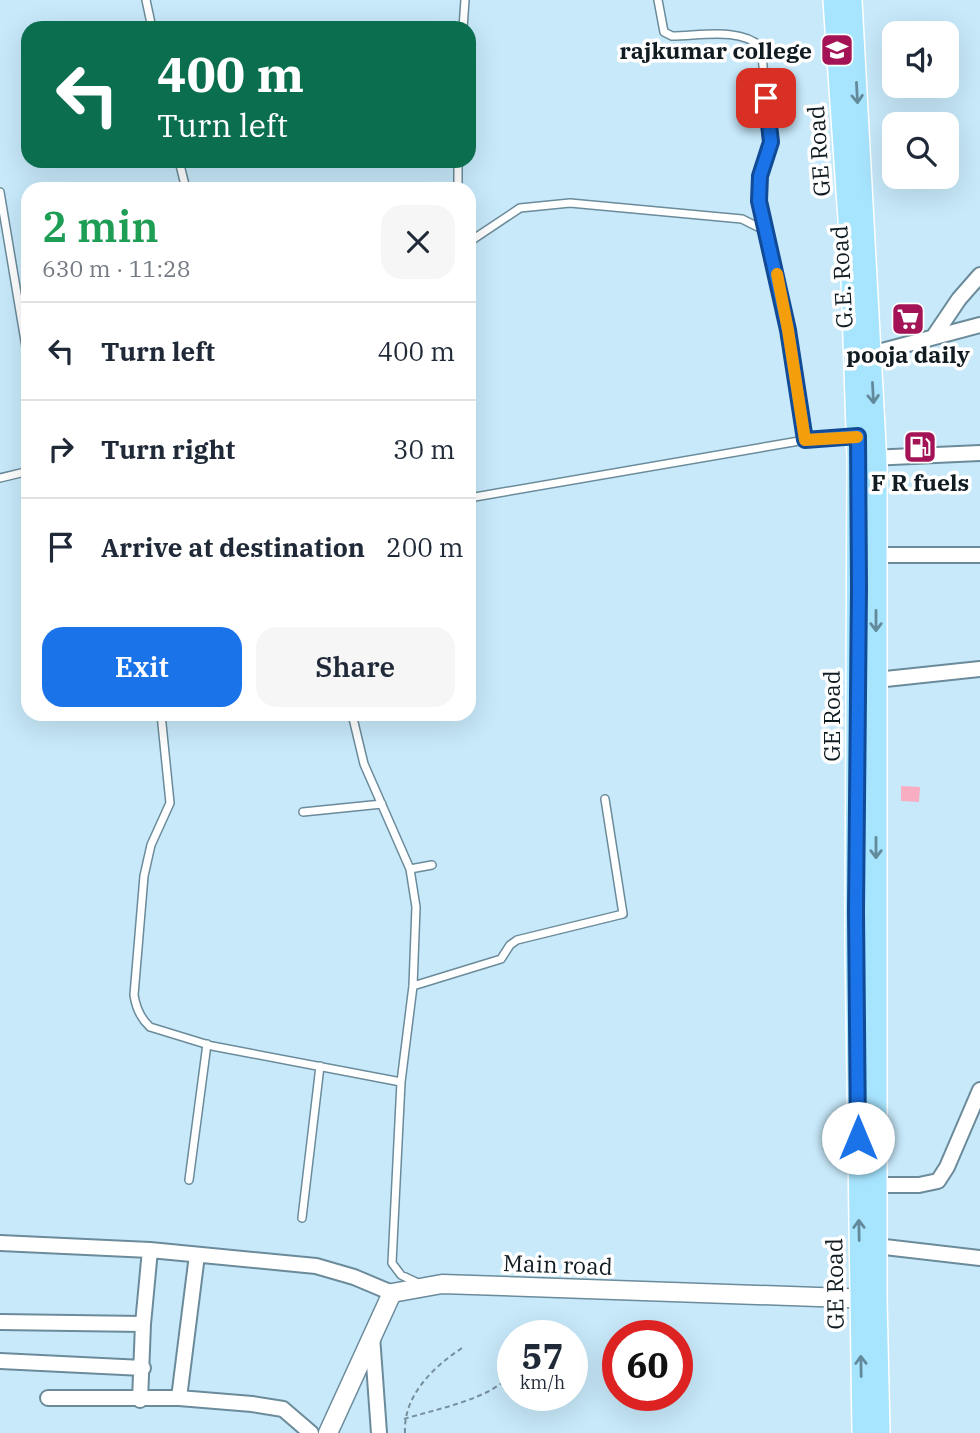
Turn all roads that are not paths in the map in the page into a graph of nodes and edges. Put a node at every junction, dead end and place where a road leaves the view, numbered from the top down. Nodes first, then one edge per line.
1 (146, 0) edge
2 (465, 0) edge
3 (657, 0) edge
4 (834, 0) edge
5 (851, 0) edge
6 (150, 21) edge
7 (464, 21) edge
8 (0, 192) edge
9 (764, 230) junction
10 (476, 237) edge
11 (980, 275) edge
12 (19, 309) joint
13 (21, 320) edge
14 (980, 325) edge
15 (934, 336) junction
16 (863, 356) junction
17 (858, 436) junction
18 (805, 440) junction
19 (980, 453) edge
20 (867, 458) junction
21 (21, 473) edge
22 (0, 478) edge
23 (476, 497) edge
24 (876, 555) junction
25 (980, 555) edge
26 (980, 668) edge
27 (876, 680) junction
28 (162, 721) edge
29 (354, 721) edge
30 (605, 799) dead end
31 (382, 804) junction
32 (303, 812) dead end
33 (432, 865) dead end
34 (410, 869) junction
35 (413, 986) junction
36 (207, 1044) junction
37 (320, 1066) junction
38 (401, 1082) junction
39 (980, 1090) edge
40 (189, 1180) dead end
41 (876, 1185) junction
42 (302, 1218) dead end
43 (0, 1243) edge
44 (876, 1245) junction
45 (150, 1250) junction
46 (197, 1255) junction
47 (980, 1258) edge
48 (428, 1287) junction
49 (392, 1293) junction
50 (868, 1298) junction
51 (0, 1322) edge
52 (143, 1324) junction
53 (372, 1335) junction
54 (0, 1361) edge
55 (143, 1368) junction
56 (48, 1398) dead end
57 (179, 1398) junction
58 (140, 1399) junction
59 (312, 1433) edge
60 (328, 1433) edge
61 (379, 1433) edge
62 (863, 1433) edge
63 (879, 1433) edge

1 - 6 lane
2 - 7 lane
3 - 9 lane
4 - 16 main road, GE Road
5 -> 16 main road, G.E. Road
8 - 12 lane
9 - 10 lane
9 - 18 lane
11 - 15 street
12 - 13 lane
14 - 15 street
15 - 16 street
16 - 17 main road, GE Road
16 -> 20 main road, G.E. Road
17 - 18 lane
17 - 20 main road, GE Road
18 - 23 lane
19 - 20 street
20 - 24 main road, G.E. Road
50 -> 20 main road, GE Road
21 - 22 lane
24 - 25 street
24 -> 27 main road, G.E. Road
26 - 27 street
27 -> 41 main road, G.E. Road
28 - 36 lane
29 - 31 lane
30 - 35 lane
31 - 32 lane
31 - 34 lane
33 - 34 lane
34 - 35 lane
35 - 38 lane
36 - 37 lane
36 - 40 lane
37 - 38 lane
37 - 42 lane
38 - 48 lane
39 - 41 street
41 - 44 main road, G.E. Road
43 - 45 street
44 - 47 street
44 - 50 main road, G.E. Road
45 - 46 street
45 - 52 street
46 - 49 street
46 - 57 street
48 - 49 street, Main road
48 - 50 street, Main road
49 - 53 street
62 -> 50 main road, GE Road
50 - 63 main road, G.E. Road
51 - 52 street
52 - 55 street
53 - 60 street
53 - 61 street
54 - 55 street
55 - 58 street
56 - 58 street
57 - 58 street
57 - 59 street

